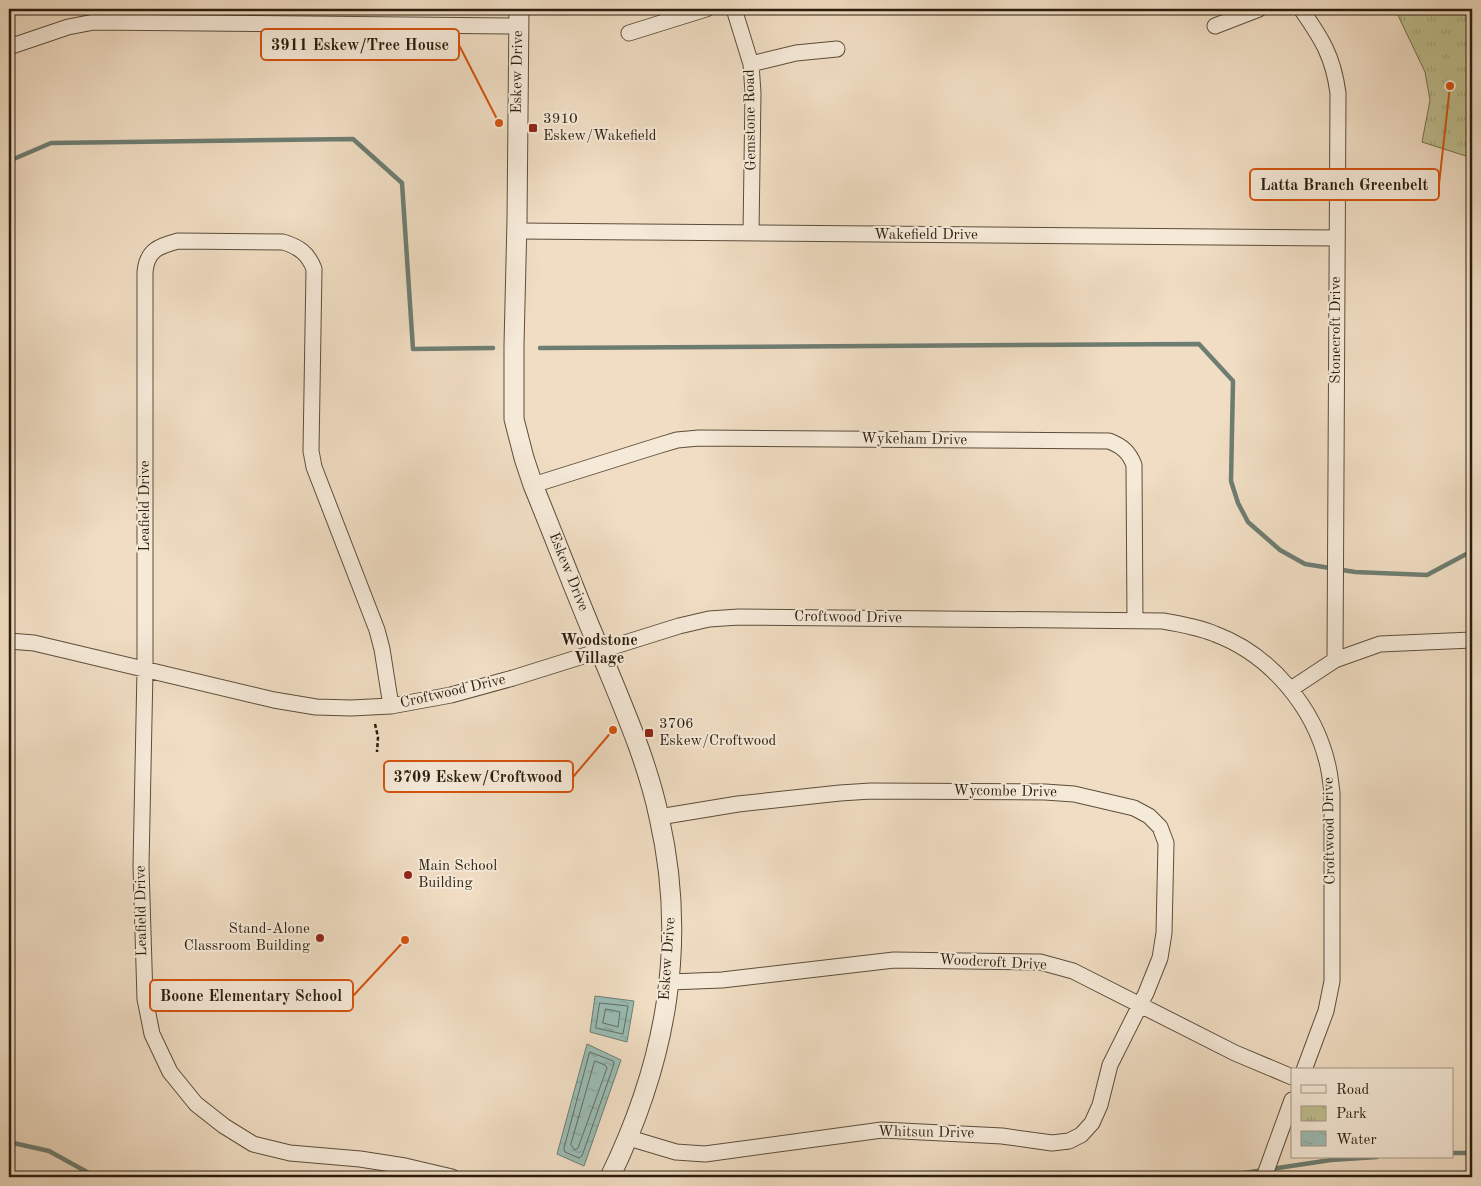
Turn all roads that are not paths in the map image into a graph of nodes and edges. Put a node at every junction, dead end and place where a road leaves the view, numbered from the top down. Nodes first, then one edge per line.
1 (706, 9) edge
2 (734, 9) edge
3 (1258, 9) edge
4 (1301, 9) edge
5 (519, 17) edge
6 (1215, 26) dead end
7 (629, 33) dead end
8 (9, 47) edge
9 (837, 49) dead end
10 (751, 64) junction
11 (517, 231) junction
12 (751, 233) junction
13 (1336, 238) junction
14 (533, 485) junction
15 (1135, 621) junction
16 (1472, 640) edge
17 (9, 641) edge
18 (600, 651) junction
19 (1335, 660) junction
20 (145, 670) junction
21 (1291, 689) junction
22 (391, 706) junction
23 (659, 817) junction
24 (669, 982) junction
25 (1140, 1006) junction
26 (1305, 1068) edge
27 (1291, 1077) edge
28 (1291, 1103) edge
29 (629, 1138) junction
30 (452, 1177) edge
31 (610, 1177) edge
32 (1264, 1177) edge

1 - 7 street
2 - 10 street, Gemstone Road
3 - 6 street
4 - 13 street, Stonecroft Drive
5 - 8 street
5 - 11 street, Eskew Drive
9 - 10 street
10 - 12 street, Gemstone Road
11 - 12 street, Wakefield Drive
11 - 14 street, Eskew Drive
12 - 13 street, Wakefield Drive
13 - 19 street, Stonecroft Drive
14 - 15 street, Wykeham Drive
14 - 18 street, Eskew Drive
15 - 18 street, Croftwood Drive
15 - 21 street, Croftwood Drive
16 - 19 street
17 - 20 street, Croftwood Drive
18 - 22 street, Croftwood Drive
18 - 23 street, Eskew Drive
19 - 21 street
20 - 22 street, Croftwood Drive
20 - 22 street, Leafield Drive
20 - 30 street, Leafield Drive
21 - 26 street, Croftwood Drive
23 - 24 street, Eskew Drive
23 - 25 street, Wycombe Drive
24 - 25 street, Woodcroft Drive
24 - 29 street, Eskew Drive
25 - 27 street, Woodcroft Drive
25 - 29 street, Whitsun Drive
28 - 32 street
29 - 31 street, Eskew Drive

